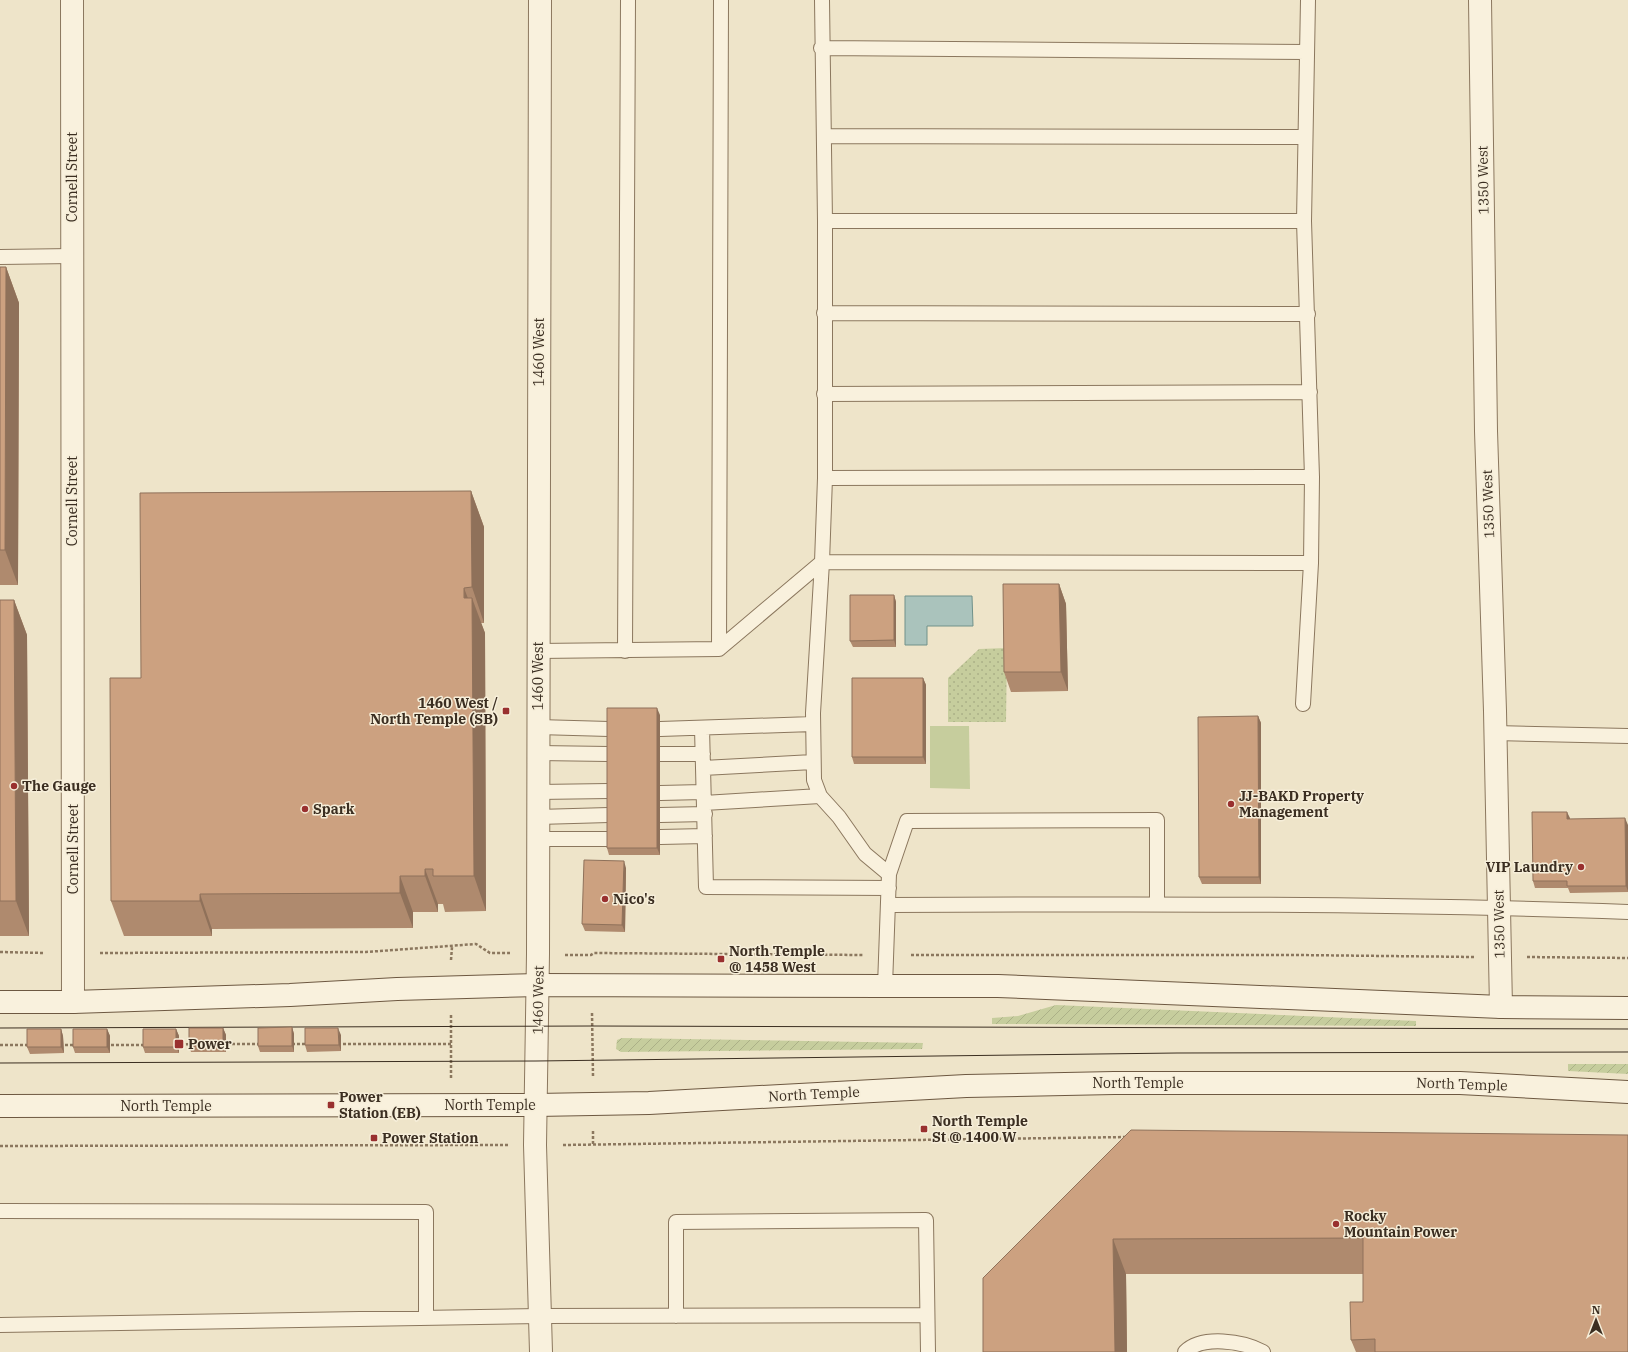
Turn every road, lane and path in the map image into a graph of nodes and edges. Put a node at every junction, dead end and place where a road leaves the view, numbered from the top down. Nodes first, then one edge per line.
1 (72, 0) edge
2 (540, 0) edge
3 (628, 0) edge
4 (721, 0) edge
5 (822, 0) edge
6 (1308, 0) edge
7 (1480, 0) edge
8 (821, 48) junction
9 (1307, 52) junction
10 (824, 136) junction
11 (1305, 137) junction
12 (825, 221) junction
13 (1304, 221) junction
14 (72, 256) junction
15 (0, 257) edge
16 (824, 313) junction
17 (1308, 314) junction
18 (1310, 392) junction
19 (824, 394) junction
20 (1312, 477) junction
21 (825, 478) junction
22 (822, 562) junction
23 (1311, 563) junction
24 (719, 649) junction
25 (625, 651) junction
26 (538, 652) junction
27 (1303, 704) dead end
28 (813, 724) junction
29 (538, 727) junction
30 (702, 728) junction
31 (609, 729) edge
32 (660, 729) dead end
33 (1495, 733) junction
34 (1628, 736) edge
35 (538, 753) junction
36 (609, 754) edge
37 (660, 754) dead end
38 (704, 754) junction
39 (813, 762) junction
40 (704, 768) junction
41 (609, 791) edge
42 (538, 792) junction
43 (660, 793) dead end
44 (820, 796) junction
45 (704, 803) junction
46 (609, 815) edge
47 (660, 815) dead end
48 (538, 817) junction
49 (705, 836) junction
50 (660, 837) dead end
51 (538, 839) junction
52 (609, 839) edge
53 (889, 874) junction
54 (889, 888) junction
55 (1157, 903) junction
56 (889, 905) junction
57 (1499, 907) junction
58 (1628, 912) edge
59 (452, 947) junction
60 (0, 952) edge
61 (32, 953) dead end
62 (108, 953) dead end
63 (490, 953) dead end
64 (591, 955) dead end
65 (887, 955) junction
66 (1500, 957) junction
67 (1628, 958) edge
68 (451, 962) dead end
69 (538, 985) junction
70 (885, 986) junction
71 (0, 1002) edge
72 (73, 1002) junction
73 (1501, 1007) junction
74 (1628, 1008) edge
75 (592, 1032) dead end
76 (451, 1037) dead end
77 (175, 1044) edge
78 (199, 1044) edge
79 (215, 1044) edge
80 (262, 1044) edge
81 (286, 1044) edge
82 (310, 1044) edge
83 (334, 1044) edge
84 (451, 1044) junction
85 (0, 1045) edge
86 (32, 1045) edge
87 (56, 1045) edge
88 (80, 1045) edge
89 (103, 1045) edge
90 (151, 1045) edge
91 (451, 1056) dead end
92 (593, 1057) dead end
93 (1628, 1092) edge
94 (536, 1105) junction
95 (0, 1106) edge
96 (451, 1131) dead end
97 (1136, 1136) edge
98 (593, 1140) dead end
99 (593, 1144) junction
100 (451, 1145) junction
101 (483, 1145) dead end
102 (587, 1145) dead end
103 (0, 1146) edge
104 (0, 1211) edge
105 (927, 1315) junction
106 (540, 1316) junction
107 (676, 1316) junction
108 (426, 1318) junction
109 (0, 1326) edge
110 (541, 1352) edge
111 (928, 1352) edge
112 (1185, 1352) edge
113 (1263, 1352) edge

1 - 14 street, Cornell Street
2 - 26 street, 1460 West
3 - 25 lane
4 - 24 lane
5 - 8 lane
6 - 9 lane
7 - 33 street, 1350 West
8 - 9 lane
8 - 10 lane
9 - 11 lane
10 - 11 lane
10 - 12 lane
11 - 13 lane
12 - 13 lane
12 - 16 lane
13 - 17 lane
14 - 15 lane
14 - 72 street, Cornell Street
16 - 17 lane
16 - 19 lane
17 - 18 lane
18 - 19 lane
18 - 20 lane
19 - 21 lane
20 - 21 lane
20 - 23 lane
21 - 22 lane
22 - 23 lane
22 - 24 lane
22 - 28 lane
23 - 27 lane
24 - 25 lane
25 - 26 lane
26 - 29 street, 1460 West
28 - 30 lane
28 - 39 lane
29 - 31 lane
29 - 35 street, 1460 West
30 - 32 lane
30 - 38 lane
33 - 34 lane
33 - 57 street, 1350 West
35 - 36 lane
35 - 42 street, 1460 West
37 - 38 lane
38 - 40 lane
39 - 40 lane
39 - 44 lane
40 - 45 lane
41 - 42 lane
42 - 48 street, 1460 West
43 - 45 lane
44 - 45 lane
44 - 53 lane
45 - 47 lane
45 - 49 lane
46 - 48 lane
48 - 51 street, 1460 West
49 - 50 lane
49 - 54 lane
51 - 52 lane
51 - 69 street, 1460 West
53 - 54 lane
53 - 55 lane
54 - 56 lane
55 - 56 lane
55 - 57 lane
56 - 65 lane
57 - 58 lane
57 - 66 street, 1350 West
59 - 62 path
59 - 63 path
59 - 68 path
60 - 61 path
64 - 65 path
65 - 66 path
65 - 70 lane
66 - 67 path
66 - 73 street, 1350 West
69 - 70 street
69 - 72 street
69 - 94 street, 1460 West
70 - 73 street
71 - 72 street
73 - 74 street
75 - 92 path
76 - 84 path
77 - 78 path
79 - 80 path
81 - 82 path
83 - 84 path
84 - 91 path
85 - 86 path
87 - 88 path
89 - 90 path
93 - 94 street, North Temple
94 - 95 street, North Temple
94 - 106 street, 1460 West
96 - 100 path
97 - 99 path
98 - 99 path
99 - 102 path
100 - 101 path
100 - 103 path
104 - 108 lane
105 - 107 lane
105 - 107 lane
105 - 111 lane
106 - 107 lane
106 - 108 lane
106 - 110 street, 1460 West
108 - 109 lane
112 - 113 lane

